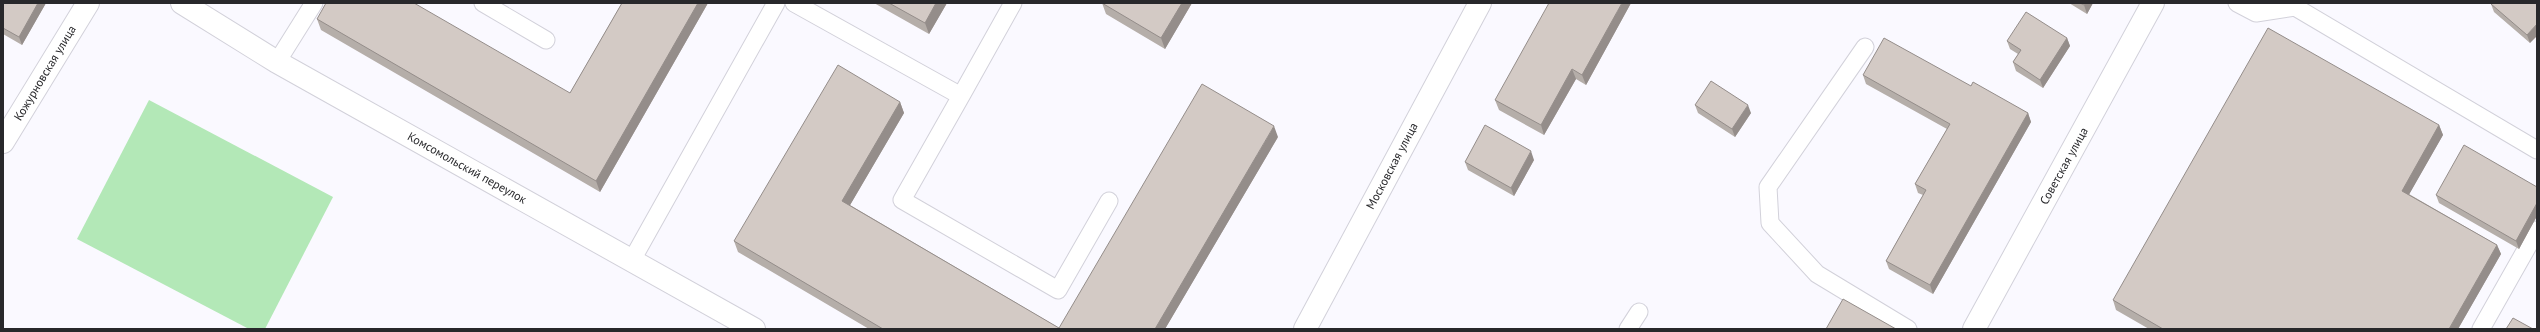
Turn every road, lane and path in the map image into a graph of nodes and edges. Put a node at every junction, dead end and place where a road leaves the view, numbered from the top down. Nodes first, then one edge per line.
1 (88, 3) edge
2 (182, 3) edge
3 (314, 3) edge
4 (483, 3) edge
5 (776, 3) edge
6 (794, 3) edge
7 (1013, 3) edge
8 (1480, 3) edge
9 (2153, 3) edge
10 (2237, 3) edge
11 (546, 40) dead end
12 (1865, 47) dead end
13 (277, 62) junction
14 (961, 96) junction
15 (3, 142) edge
16 (2537, 150) edge
17 (1109, 201) dead end
18 (2537, 230) edge
19 (632, 260) junction
20 (1639, 312) dead end
21 (754, 329) edge
22 (1305, 329) edge
23 (1628, 329) edge
24 (1908, 329) edge
25 (1974, 329) edge
26 (2481, 329) edge

1 - 15 street, Кожурновская улица
2 - 13 street, Комсомольский переулок
3 - 13 lane
4 - 11 lane
5 - 19 lane
6 - 14 lane
7 - 14 lane
8 - 22 street, Московская улица
9 - 25 street, Советская улица
10 - 16 lane
12 - 24 lane
13 - 19 street, Комсомольский переулок
14 - 17 lane
18 - 26 lane
19 - 21 street, Комсомольский переулок
20 - 23 lane

